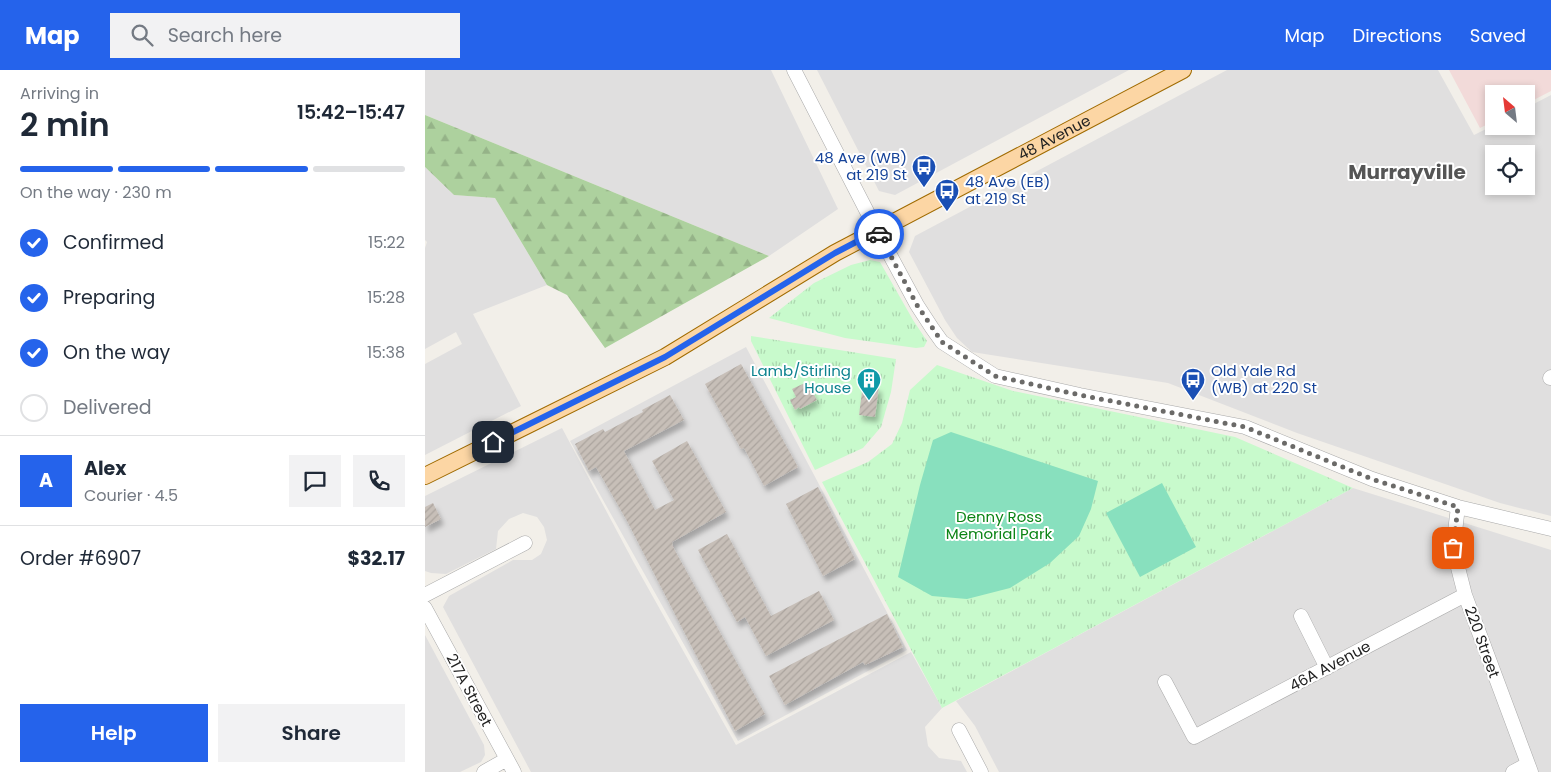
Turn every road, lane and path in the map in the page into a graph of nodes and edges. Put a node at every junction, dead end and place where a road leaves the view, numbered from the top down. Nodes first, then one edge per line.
1 (794, 70) edge
2 (1183, 70) edge
3 (877, 231) junction
4 (425, 476) edge
5 (1458, 507) junction
6 (1551, 529) edge
7 (525, 543) dead end
8 (425, 595) edge
9 (1465, 595) junction
10 (425, 608) edge
11 (1301, 616) dead end
12 (1327, 668) junction
13 (1165, 682) dead end
14 (959, 730) dead end
15 (507, 759) junction
16 (1529, 768) edge
17 (484, 772) edge
18 (514, 772) edge
19 (981, 772) edge
20 (1513, 772) edge

1 - 3 street
2 - 3 main road, 48 Avenue
3 - 4 main road, 48 Avenue
3 - 5 street
5 - 6 street
5 - 9 street, 220 Street
7 - 8 street
9 - 12 street, 46A Avenue
9 - 16 street, 220 Street
10 - 15 street, 217A Street
11 - 12 street
12 - 13 street, 46A Avenue
14 - 19 street
15 - 17 street
15 - 18 street, 217A Street
16 - 20 street

